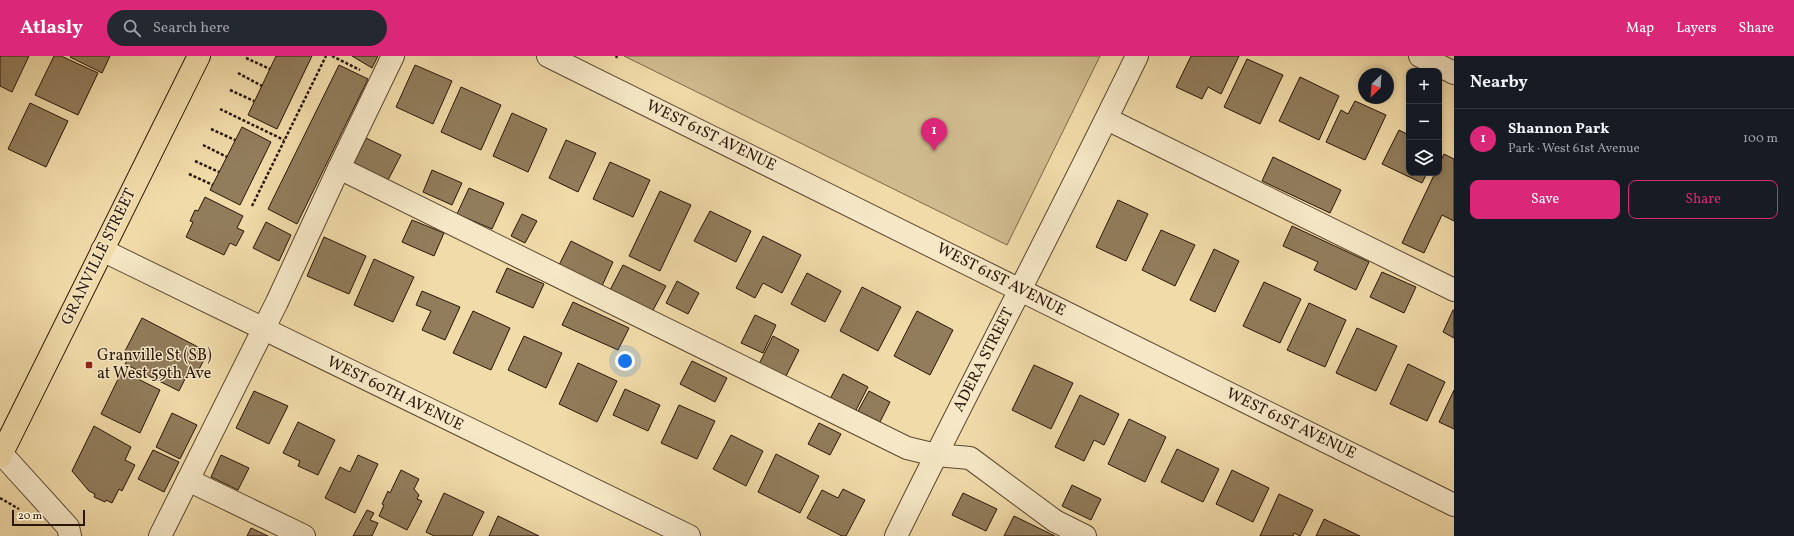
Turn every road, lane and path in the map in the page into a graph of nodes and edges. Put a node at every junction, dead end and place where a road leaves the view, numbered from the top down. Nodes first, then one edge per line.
1 (199, 56) edge
2 (326, 56) edge
3 (332, 56) edge
4 (393, 56) edge
5 (548, 56) edge
6 (1137, 56) edge
7 (1420, 56) edge
8 (246, 58) dead end
9 (270, 69) dead end
10 (238, 73) dead end
11 (1454, 73) edge
12 (381, 80) junction
13 (262, 86) dead end
14 (230, 90) dead end
15 (254, 101) dead end
16 (220, 109) dead end
17 (1107, 119) junction
18 (211, 129) dead end
19 (235, 140) dead end
20 (284, 140) junction
21 (203, 145) dead end
22 (227, 157) dead end
23 (195, 161) dead end
24 (339, 168) junction
25 (219, 172) dead end
26 (189, 174) dead end
27 (213, 185) dead end
28 (252, 206) dead end
29 (102, 250) junction
30 (1021, 290) junction
31 (1454, 290) edge
32 (263, 329) junction
33 (0, 454) edge
34 (936, 455) junction
35 (188, 480) junction
36 (0, 498) edge
37 (1454, 505) edge
38 (21, 511) dead end
39 (70, 536) edge
40 (160, 536) edge
41 (304, 536) edge
42 (689, 536) edge
43 (896, 536) edge
44 (1085, 536) edge

1 - 29 highway, GRANVILLE STREET
2 - 20 path
3 - 12 path
4 - 12 street
5 - 30 street, WEST 61ST AVENUE
6 - 17 street, ADERA STREET
7 - 11 street
8 - 9 path
10 - 13 path
12 - 24 street
14 - 15 path
16 - 20 path
17 - 30 street, ADERA STREET
17 - 31 street
18 - 19 path
20 - 28 path
21 - 22 path
23 - 25 path
24 - 32 street
24 - 34 street
26 - 27 path
29 - 32 street, WEST 60TH AVENUE
29 - 33 highway, GRANVILLE STREET
30 - 34 street, ADERA STREET
30 - 37 street, WEST 61ST AVENUE
32 - 35 street
32 - 42 street, WEST 60TH AVENUE
33 - 39 street
34 - 43 street, ADERA STREET
34 - 44 street
35 - 40 street
35 - 41 street
36 - 38 path

